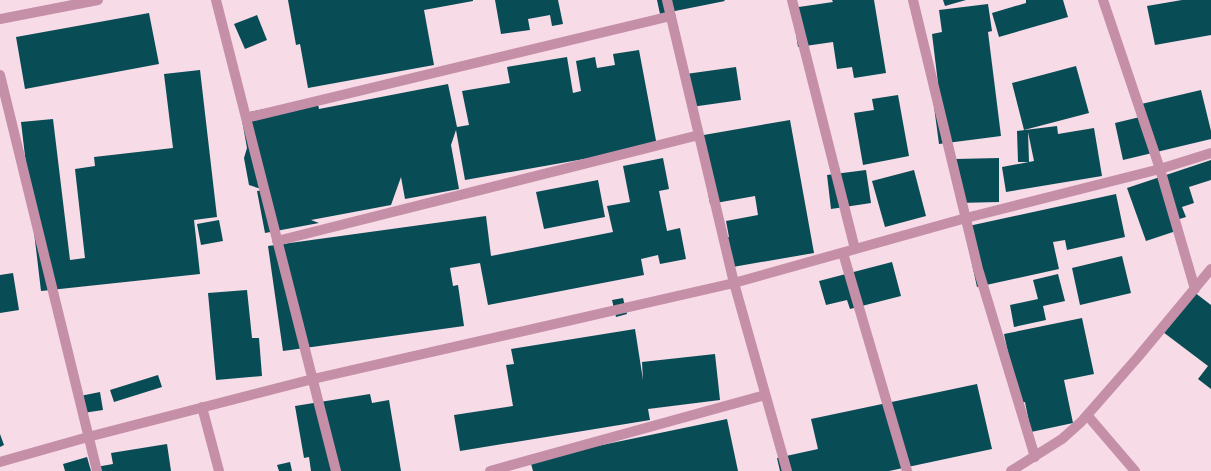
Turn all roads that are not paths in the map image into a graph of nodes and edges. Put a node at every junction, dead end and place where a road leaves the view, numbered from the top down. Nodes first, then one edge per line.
1 (98, 0) edge
2 (216, 0) edge
3 (667, 0) edge
4 (792, 0) edge
5 (913, 0) edge
6 (1103, 0) edge
7 (671, 16) junction
8 (0, 19) edge
9 (0, 75) edge
10 (246, 118) junction
11 (699, 134) junction
12 (1211, 154) edge
13 (1160, 169) junction
14 (966, 218) junction
15 (277, 241) junction
16 (855, 249) junction
17 (843, 252) junction
18 (1211, 269) edge
19 (734, 283) junction
20 (1195, 289) junction
21 (313, 379) junction
22 (765, 395) junction
23 (202, 407) junction
24 (1086, 415) junction
25 (88, 437) junction
26 (1035, 457) junction
27 (0, 462) edge
28 (97, 471) edge
29 (219, 471) edge
30 (336, 471) edge
31 (490, 471) edge
32 (787, 471) edge
33 (907, 471) edge
34 (1011, 471) edge
35 (1136, 471) edge

1 - 8 street
2 - 10 street
3 - 7 street
4 - 16 street
5 - 14 street
6 - 13 street
7 - 10 street
7 - 11 street
9 - 25 street
10 - 15 street
11 - 15 street
11 - 19 street
12 - 13 street
13 - 14 street
13 - 20 street
14 - 16 street
14 - 26 street
15 - 21 street
16 - 17 street
17 - 19 street
17 - 33 street
18 - 20 street
19 - 21 street
19 - 22 street
20 - 24 street
21 - 23 street
21 - 30 street
22 - 31 street
22 - 32 street
23 - 25 street
23 - 29 street
24 - 26 street
24 - 35 street
25 - 27 street
25 - 28 street
26 - 34 street

